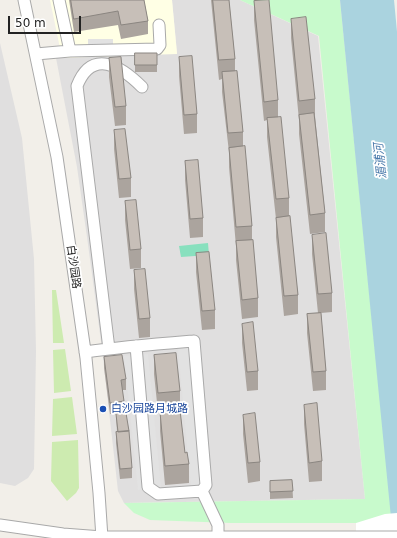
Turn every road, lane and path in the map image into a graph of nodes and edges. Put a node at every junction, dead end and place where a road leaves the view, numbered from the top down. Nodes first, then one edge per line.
1 (24, 0) edge
2 (59, 0) edge
3 (159, 24) dead end
4 (70, 52) junction
5 (36, 54) junction
6 (142, 87) dead end
7 (136, 346) junction
8 (109, 349) junction
9 (85, 352) junction
10 (202, 491) junction
11 (0, 525) edge
12 (102, 537) edge
13 (218, 537) junction
14 (397, 537) edge
15 (258, 538) edge
16 (355, 538) edge

1 - 5 street, 白沙园路
2 - 4 street
3 - 4 street
4 - 5 street
5 - 9 street, 白沙园路
6 - 8 street
7 - 8 street
7 - 10 street
7 - 10 street
8 - 9 street
9 - 12 street, 白沙园路
10 - 13 street
11 - 12 street
12 - 13 street
13 - 15 street
14 - 16 street
15 - 16 street

